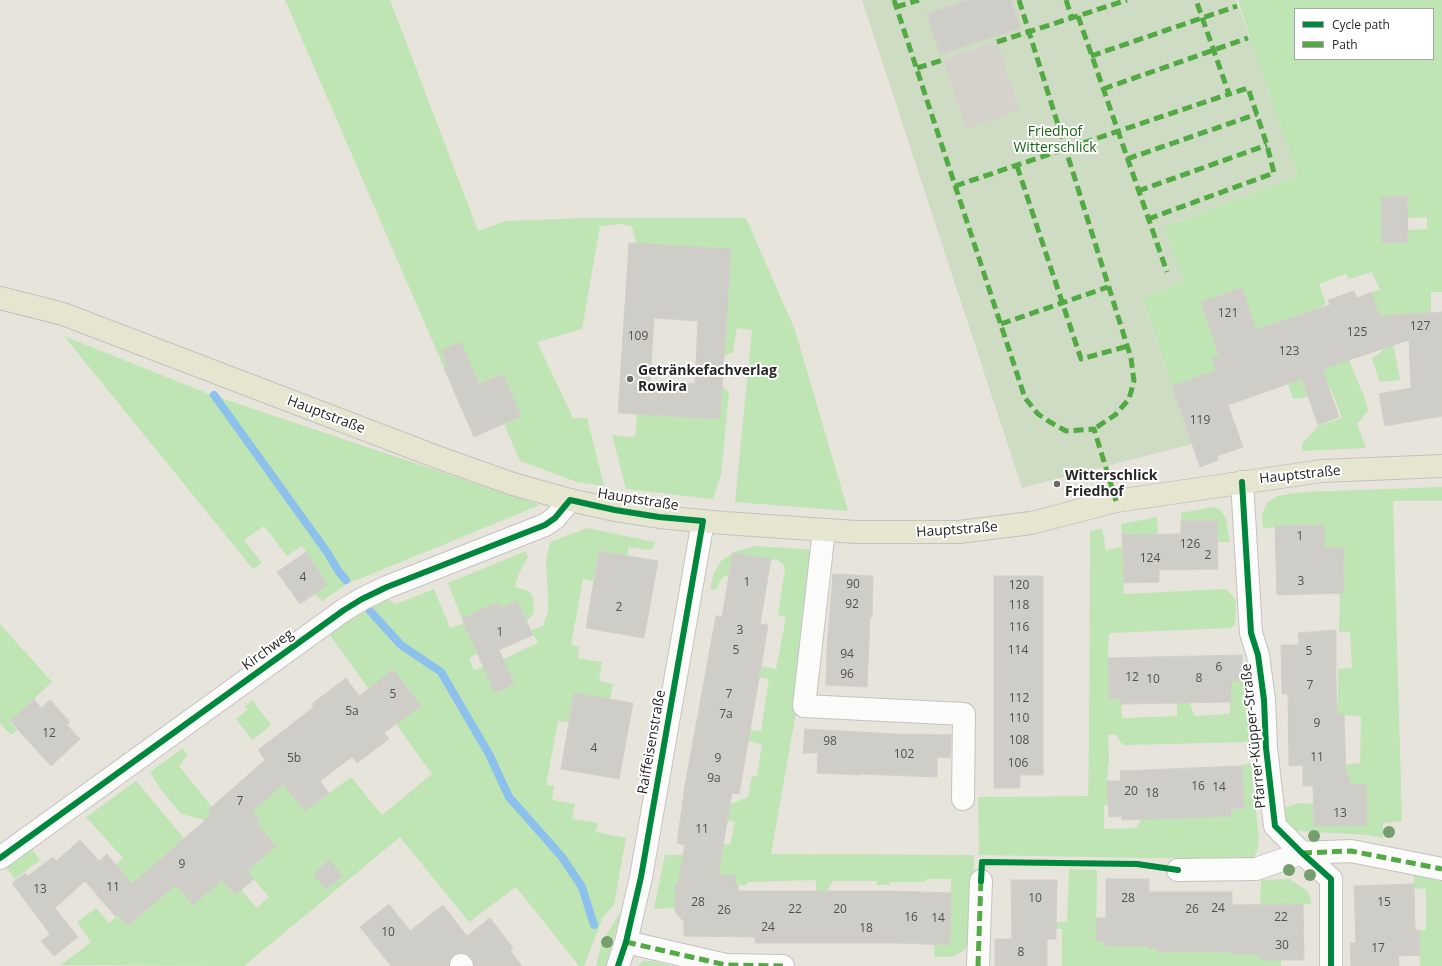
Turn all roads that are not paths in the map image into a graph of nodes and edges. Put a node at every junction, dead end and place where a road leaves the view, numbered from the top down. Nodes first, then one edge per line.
1 (0, 298) edge
2 (1442, 466) edge
3 (1242, 482) junction
4 (570, 500) junction
5 (703, 521) junction
6 (824, 530) junction
7 (962, 799) dead end
8 (1302, 853) junction
9 (0, 858) edge
10 (1442, 869) edge
11 (1178, 870) dead end
12 (981, 881) dead end
13 (626, 942) junction
14 (618, 966) edge
15 (783, 966) edge
16 (978, 966) edge
17 (1331, 966) edge

1 - 4 main road, Hauptstraße
2 - 3 main road, Hauptstraße
3 - 6 main road, Hauptstraße
3 - 8 street, Pfarrer-Küpper-Straße
4 - 5 main road, Hauptstraße
4 - 9 street, Kirchweg
5 - 6 main road, Hauptstraße
5 - 13 street, Raiffeisenstraße
6 - 7 street
8 - 10 street
8 - 11 street
8 - 17 street, Pfarrer-Küpper-Straße
12 - 16 street
13 - 14 street, Raiffeisenstraße
13 - 15 street

